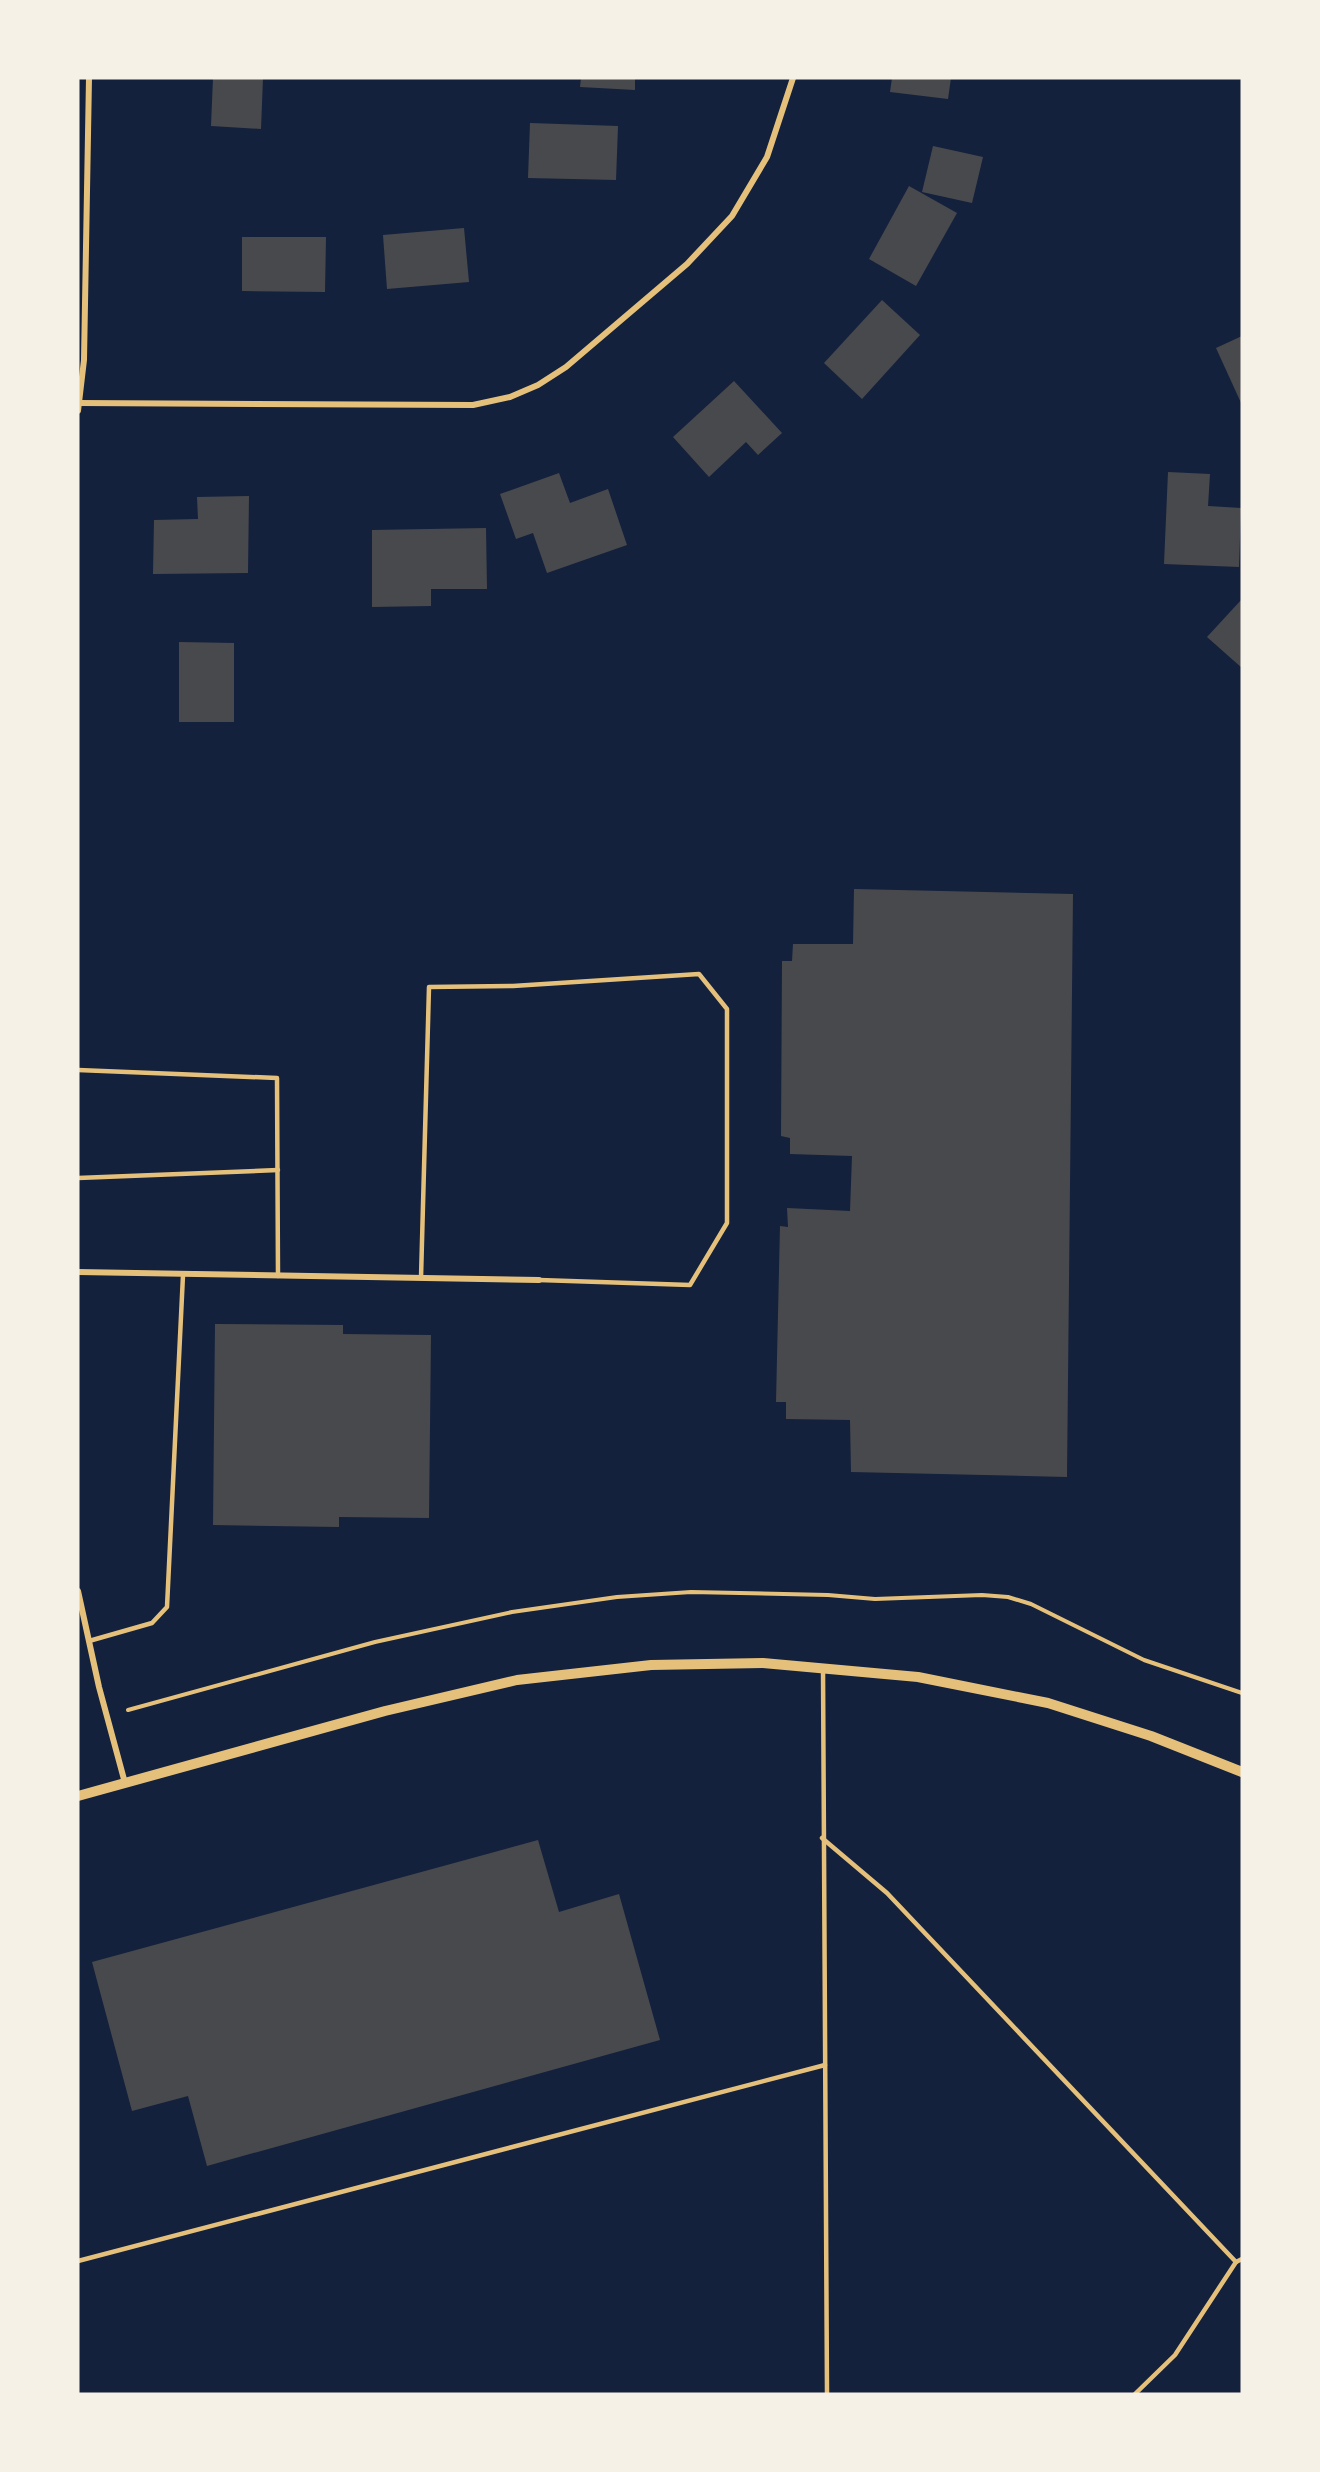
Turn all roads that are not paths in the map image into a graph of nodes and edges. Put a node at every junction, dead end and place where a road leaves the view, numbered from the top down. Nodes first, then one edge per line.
1 (89, 78) edge
2 (793, 78) edge
3 (78, 403) edge
4 (78, 411) edge
5 (78, 1070) edge
6 (278, 1170) junction
7 (78, 1178) edge
8 (78, 1272) edge
9 (183, 1275) junction
10 (278, 1276) junction
11 (421, 1278) junction
12 (539, 1280) joint
13 (78, 1591) edge
14 (89, 1641) junction
15 (823, 1667) junction
16 (1242, 1772) edge
17 (124, 1783) junction
18 (78, 1796) edge
19 (822, 1838) junction
20 (825, 2065) junction
21 (1242, 2259) edge
22 (78, 2261) edge
23 (1236, 2262) junction
24 (827, 2394) edge
25 (1135, 2394) edge

1 - 3 street
2 - 3 street
3 - 4 street
5 - 6 lane
6 - 7 lane
6 - 10 lane
8 - 9 street
9 - 10 street
9 - 14 lane
10 - 11 street
11 - 12 street
11 - 12 lane
13 - 14 street
14 - 17 street
15 - 16 street
15 - 17 street
15 - 19 lane
17 - 18 street
19 - 20 lane
19 - 23 lane
20 - 22 lane
20 - 24 lane
21 - 23 lane
23 - 25 lane

